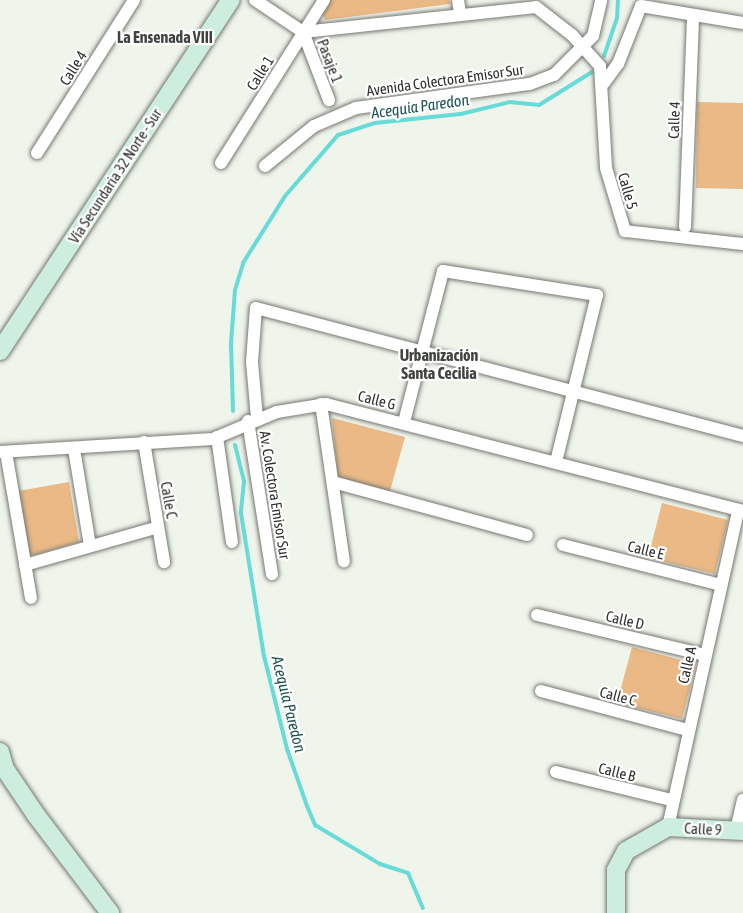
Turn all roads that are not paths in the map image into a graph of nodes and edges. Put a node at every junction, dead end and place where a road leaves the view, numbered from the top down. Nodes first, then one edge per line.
1 (231, 0) edge
2 (255, 0) edge
3 (324, 0) edge
4 (601, 0) edge
5 (132, 1) edge
6 (525, 2) edge
7 (459, 6) edge
8 (693, 15) junction
9 (743, 23) edge
10 (303, 32) junction
11 (583, 47) junction
12 (604, 83) junction
13 (329, 100) dead end
14 (37, 153) dead end
15 (221, 163) dead end
16 (266, 166) dead end
17 (684, 226) dead end
18 (743, 244) edge
19 (0, 351) edge
20 (422, 351) junction
21 (576, 390) junction
22 (321, 404) junction
23 (253, 419) junction
24 (404, 422) junction
25 (743, 436) edge
26 (217, 437) junction
27 (144, 442) junction
28 (74, 449) junction
29 (3, 452) edge
30 (556, 462) junction
31 (333, 482) junction
32 (740, 511) edge
33 (158, 527) junction
34 (527, 534) dead end
35 (232, 542) dead end
36 (564, 545) dead end
37 (90, 546) junction
38 (344, 561) dead end
39 (164, 562) dead end
40 (25, 565) junction
41 (272, 574) dead end
42 (721, 585) junction
43 (31, 598) dead end
44 (537, 615) dead end
45 (705, 655) junction
46 (541, 691) dead end
47 (688, 730) junction
48 (0, 752) edge
49 (556, 772) dead end
50 (671, 800) junction
51 (743, 800) edge
52 (668, 827) junction
53 (740, 830) edge
54 (110, 913) edge
55 (616, 913) edge

1 - 19 street, Vía Secundaria 32 Norte - Sur
2 - 10 street
3 - 10 street, Calle 1
4 - 11 street, Avenida Colectora Emisor Sur
5 - 14 street, Calle 4
6 - 7 street
6 - 11 street
7 - 10 street
8 - 9 street
8 - 12 street
8 - 17 street, Calle 4
10 - 13 street, Pasaje 1
10 - 15 street, Calle 1
11 - 12 street, Calle 5
11 - 16 street, Avenida Colectora Emisor Sur
12 - 18 street, Calle 5
20 - 21 street
20 - 21 street
20 - 23 street, Av. Colectora Emisor Sur
20 - 24 street
21 - 25 street
21 - 30 street
22 - 23 street, Calle G
22 - 24 street, Calle G
22 - 31 street
23 - 26 street, Calle G
23 - 41 street, Av. Colectora Emisor Sur
24 - 30 street, Calle G
26 - 27 street, Calle G
26 - 35 street
27 - 28 street, Calle G
27 - 33 street, Calle C
28 - 29 street, Calle G
28 - 37 street
29 - 40 street
30 - 32 street, Calle G
31 - 34 street
31 - 38 street
32 - 42 street, Calle A
33 - 37 street
33 - 39 street, Calle C
36 - 42 street, Calle E
37 - 40 street
40 - 43 street
42 - 45 street, Calle A
44 - 45 street, Calle D
45 - 47 street, Calle A
46 - 47 street, Calle C
47 - 50 street, Calle A
48 - 54 street
49 - 50 street, Calle B
50 - 52 street, Calle A
51 - 53 street
52 - 53 street, Calle 9
52 - 55 street, Calle 9

